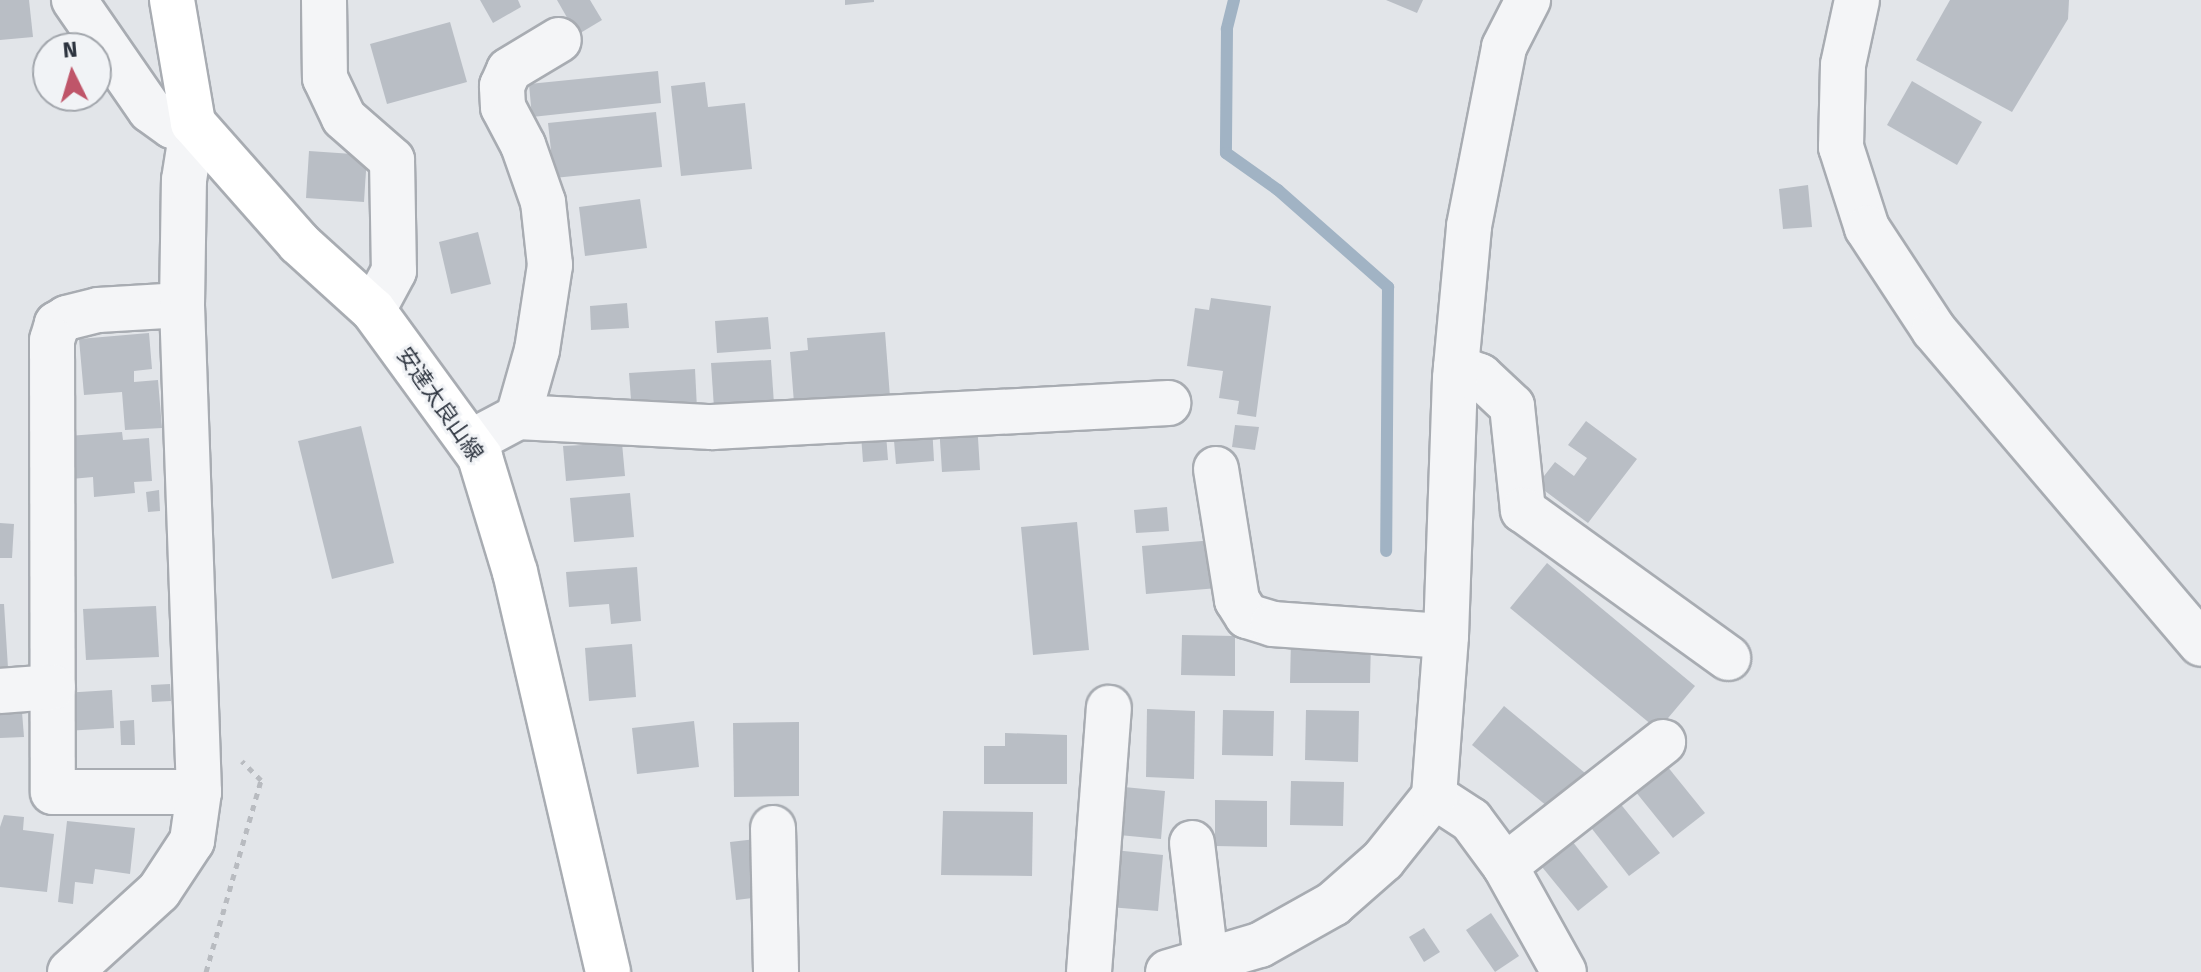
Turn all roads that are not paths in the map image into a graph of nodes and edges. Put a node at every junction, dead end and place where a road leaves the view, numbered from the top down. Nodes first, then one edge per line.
1 (74, 0) edge
2 (172, 0) edge
3 (1528, 0) edge
4 (1857, 0) edge
5 (334, 6) edge
6 (559, 40) dead end
7 (193, 123) junction
8 (182, 305) junction
9 (373, 310) junction
10 (1456, 367) junction
11 (1168, 403) dead end
12 (518, 417) junction
13 (471, 442) junction
14 (1216, 469) dead end
15 (1446, 636) junction
16 (2201, 644) edge
17 (1728, 658) dead end
18 (53, 687) junction
19 (0, 691) edge
20 (1109, 708) dead end
21 (1663, 742) dead end
22 (199, 792) junction
23 (1434, 796) junction
24 (773, 828) dead end
25 (1192, 843) dead end
26 (1505, 866) junction
27 (1187, 967) edge
28 (70, 972) edge
29 (608, 972) edge
30 (776, 972) edge
31 (1089, 972) edge
32 (1564, 972) edge

1 - 7 street
2 - 7 main road
3 - 10 street
4 - 16 street
5 - 9 street
6 - 12 street
7 - 8 street
7 - 9 main road, 安達太良山線
8 - 18 street
8 - 22 street
9 - 13 main road, 安達太良山線
10 - 15 street
10 - 17 street
11 - 12 street
12 - 13 street
13 - 29 main road, 安達太良山線
14 - 15 street
15 - 23 street
18 - 19 street
18 - 22 street
20 - 31 street
21 - 26 street
22 - 28 street
23 - 26 street
23 - 27 street
24 - 30 street
25 - 27 street
26 - 32 street

